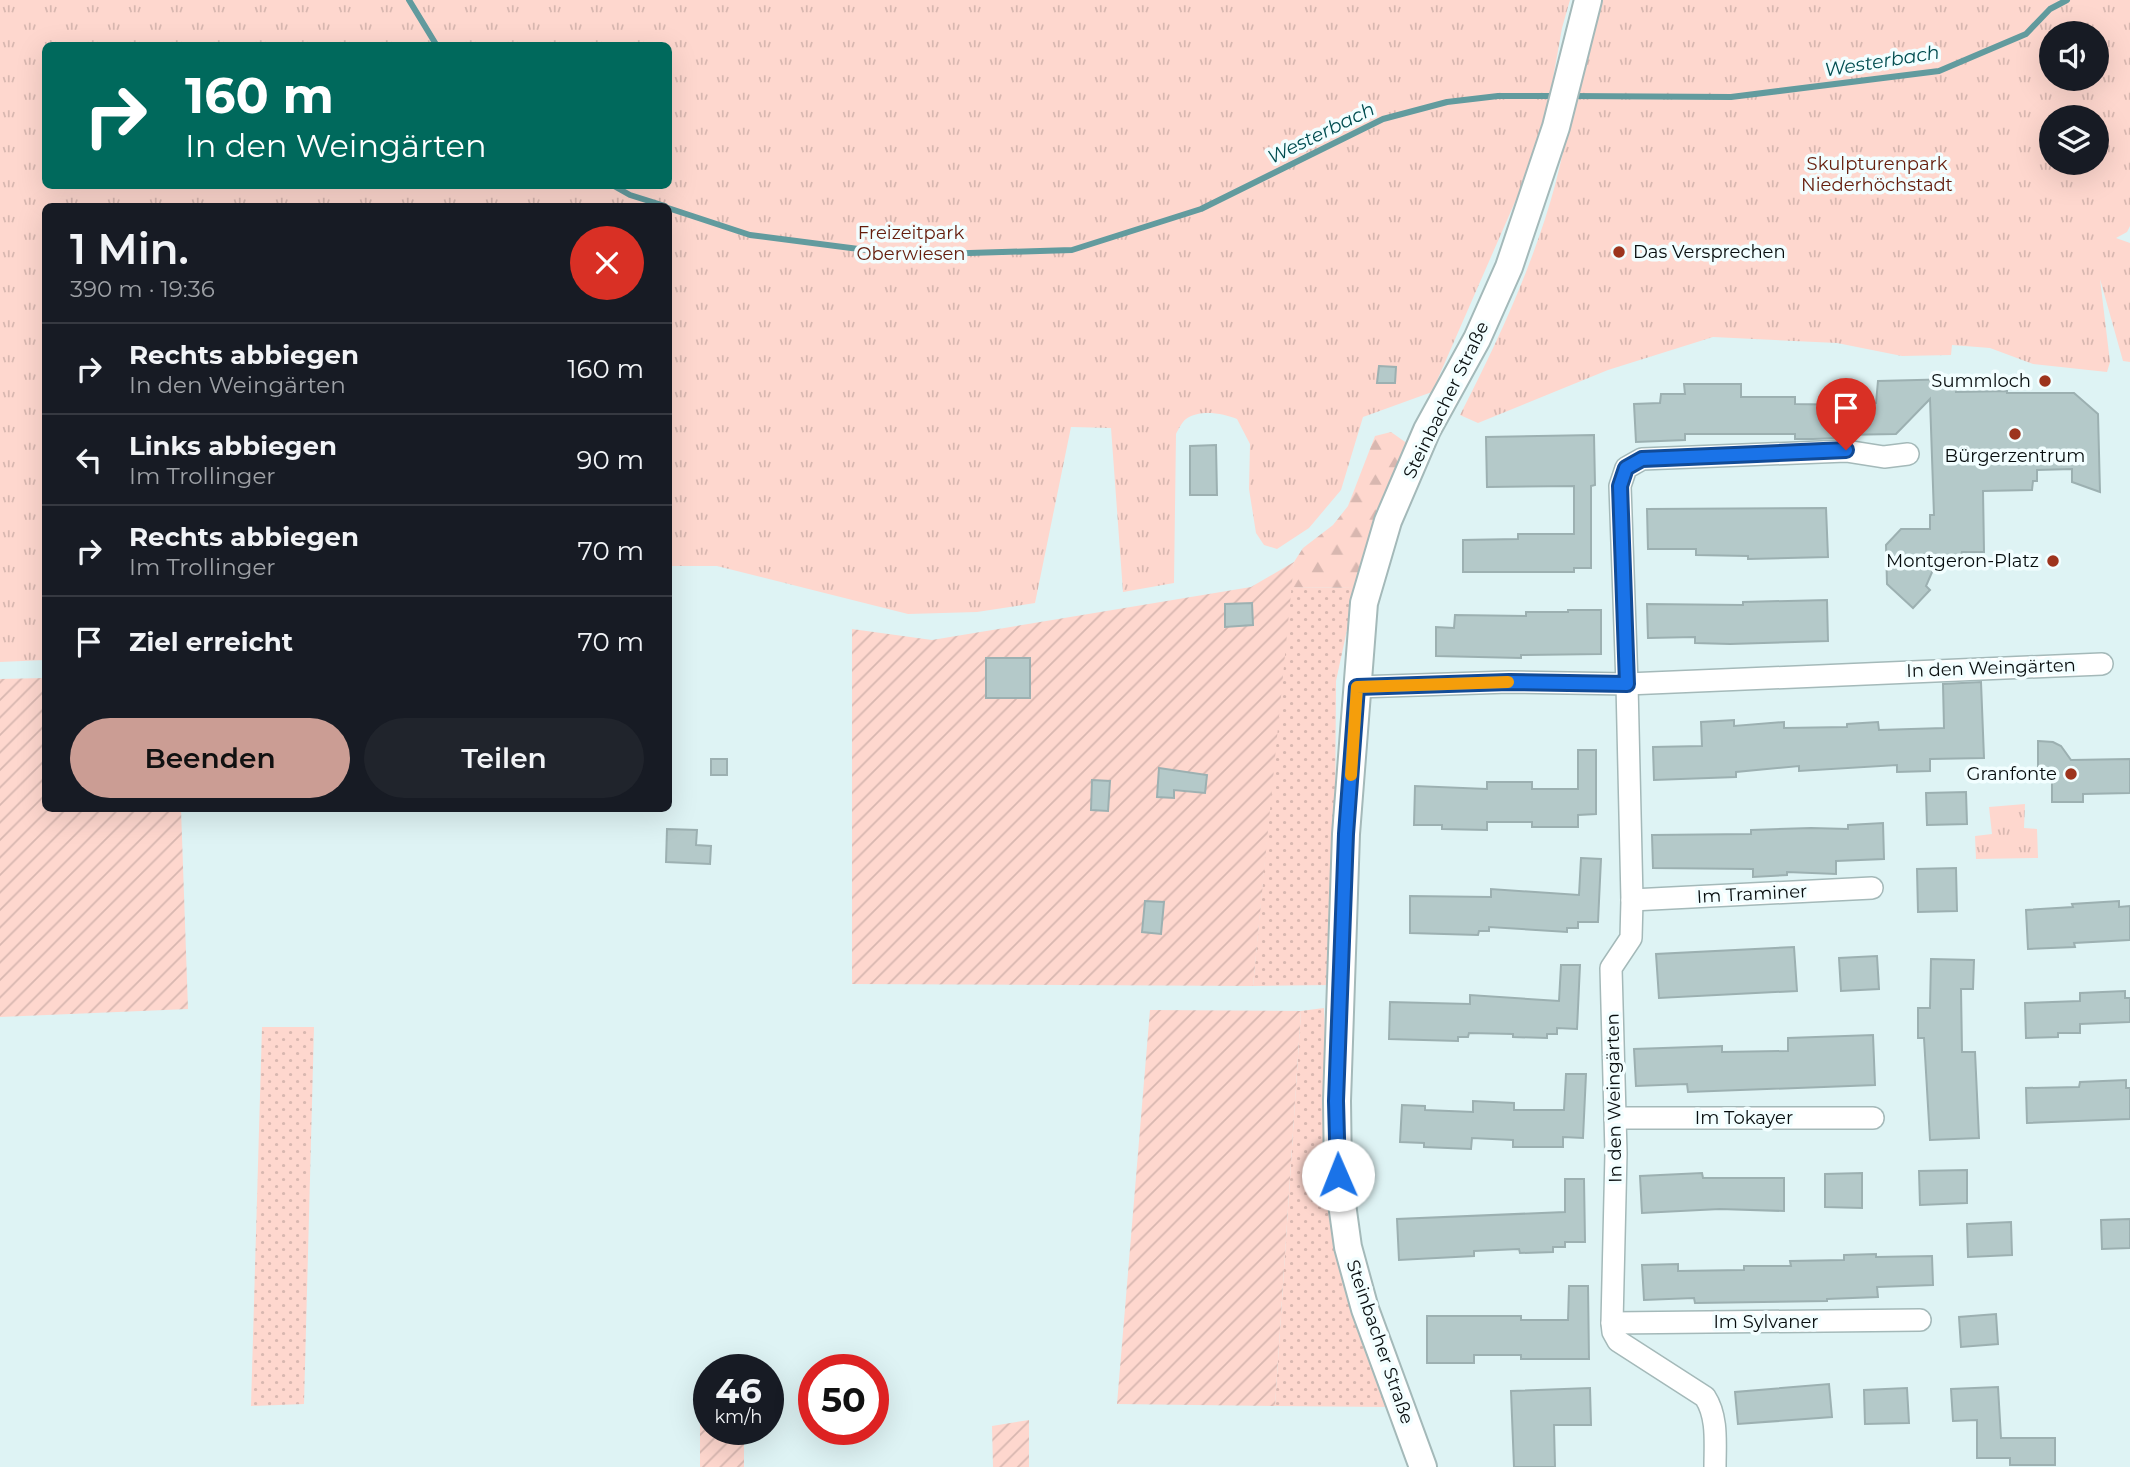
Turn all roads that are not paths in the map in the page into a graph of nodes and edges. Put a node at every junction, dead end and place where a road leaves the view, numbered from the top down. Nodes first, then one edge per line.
1 (1588, 0) edge
2 (1908, 454) dead end
3 (2102, 664) dead end
4 (1627, 684) junction
5 (1357, 687) junction
6 (1872, 888) dead end
7 (1632, 901) junction
8 (1615, 1118) junction
9 (1873, 1118) dead end
10 (1920, 1320) dead end
11 (1612, 1323) junction
12 (1423, 1467) edge
13 (1715, 1467) edge

1 - 5 main road, Steinbacher Straße
2 - 4 street
3 - 4 street, In den Weingärten
4 - 5 street, In den Weingärten
4 - 7 street, In den Weingärten
5 - 12 main road, Steinbacher Straße
6 - 7 street, Im Traminer
7 - 8 street, In den Weingärten
8 - 9 street, Im Tokayer
8 - 11 street, In den Weingärten
10 - 11 street, Im Sylvaner
11 - 13 street

